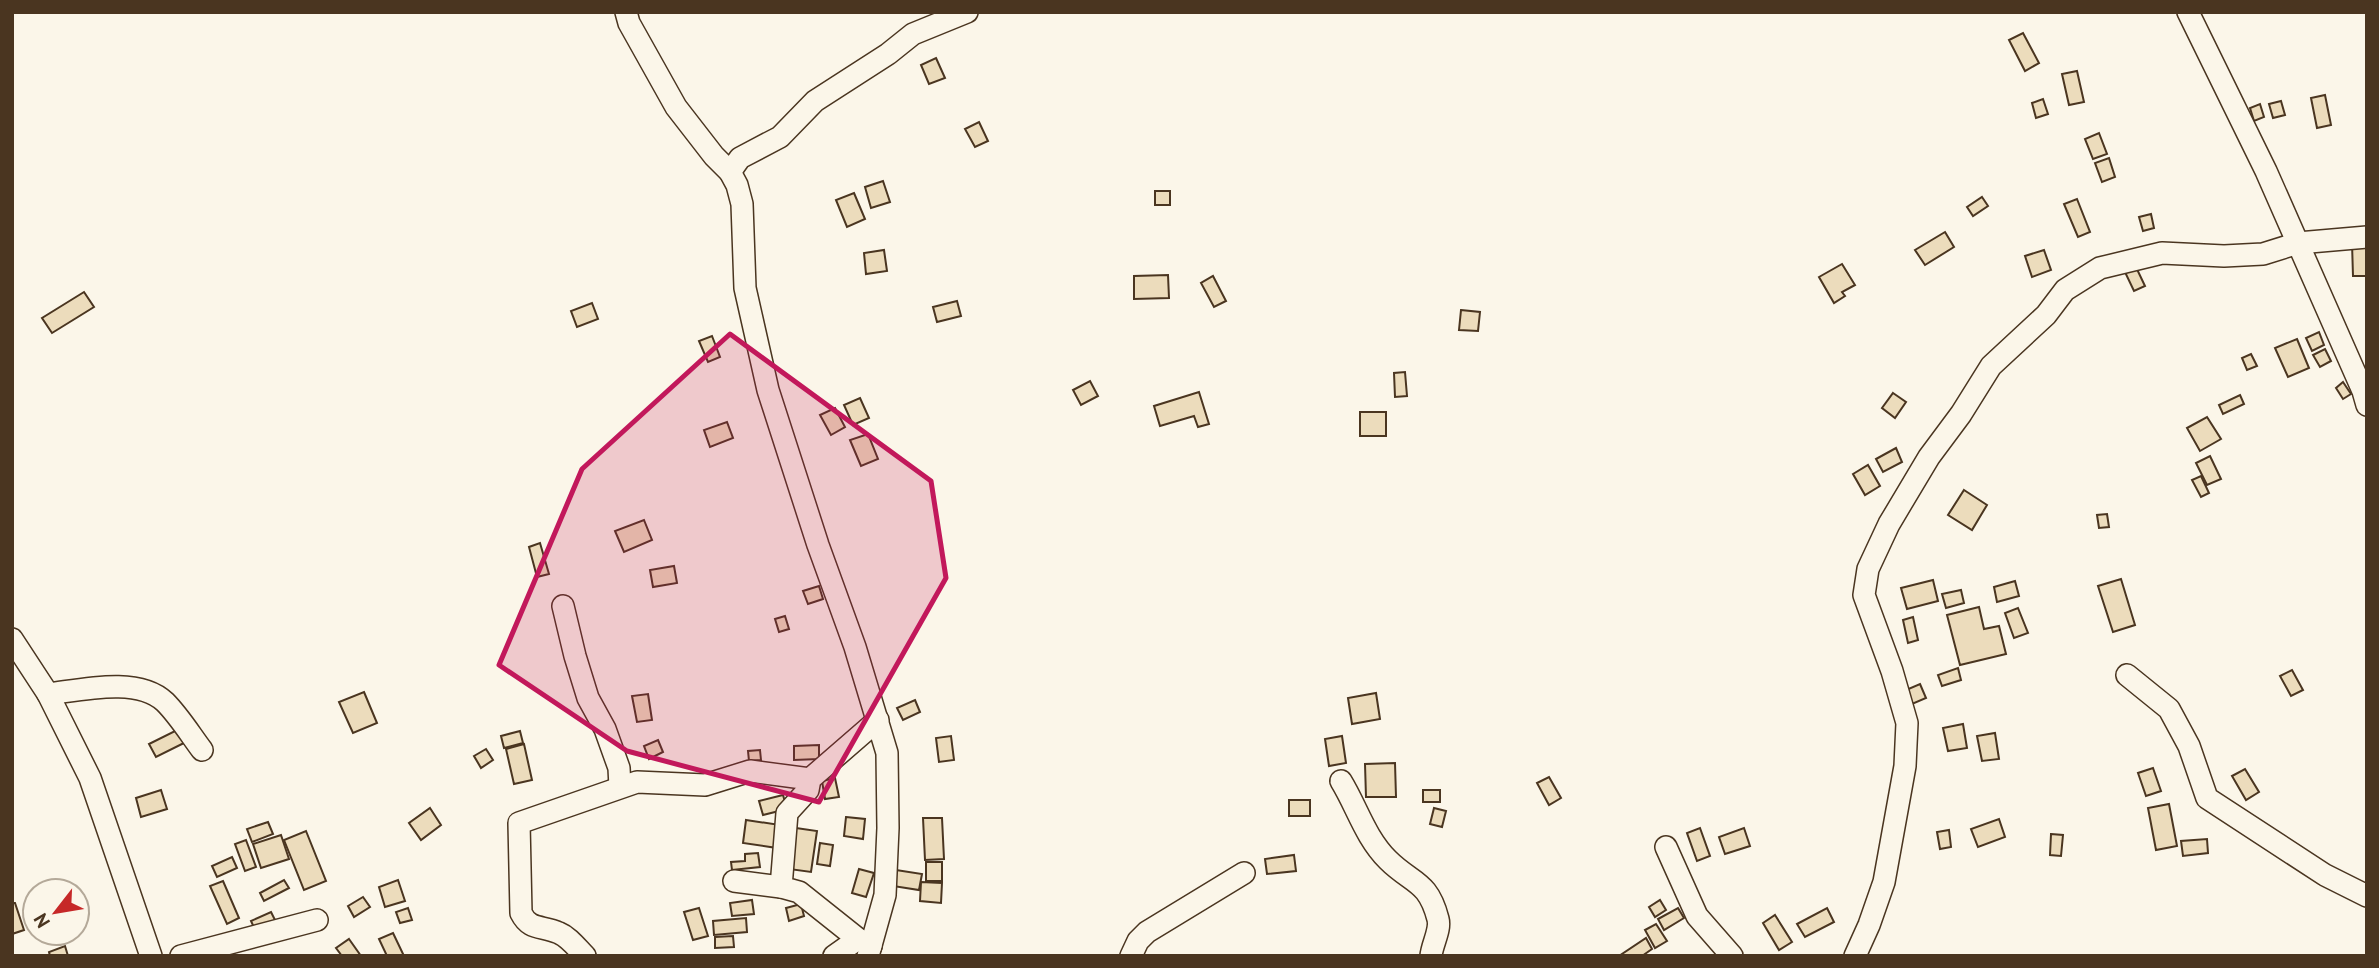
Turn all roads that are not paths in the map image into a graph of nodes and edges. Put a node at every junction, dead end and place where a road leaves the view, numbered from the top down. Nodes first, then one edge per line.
1 (626, 12) edge
2 (967, 12) edge
3 (2188, 12) edge
4 (730, 172) junction
5 (2367, 237) edge
6 (2298, 243) junction
7 (2367, 405) edge
8 (563, 606) dead end
9 (12, 639) edge
10 (2127, 675) dead end
11 (48, 694) junction
12 (878, 720) junction
13 (202, 750) dead end
14 (810, 779) junction
15 (1341, 781) dead end
16 (620, 787) junction
17 (1666, 847) dead end
18 (1244, 873) dead end
19 (734, 881) dead end
20 (781, 887) junction
21 (2367, 897) edge
22 (317, 920) dead end
23 (866, 947) edge
24 (151, 956) edge
25 (181, 956) edge
26 (585, 956) edge
27 (834, 956) edge
28 (1130, 956) edge
29 (1431, 956) edge
30 (1732, 956) edge
31 (1855, 956) edge

1 - 4 street
2 - 4 street
3 - 6 street
4 - 12 street
5 - 6 street
6 - 7 street
6 - 31 street
8 - 16 street
9 - 11 street
10 - 21 street
11 - 13 street
11 - 24 street
12 - 14 street
12 - 23 street
14 - 16 street
14 - 20 street
15 - 29 street
16 - 26 street
17 - 30 street
18 - 28 street
19 - 20 street
20 - 23 street
22 - 25 street
23 - 27 street

